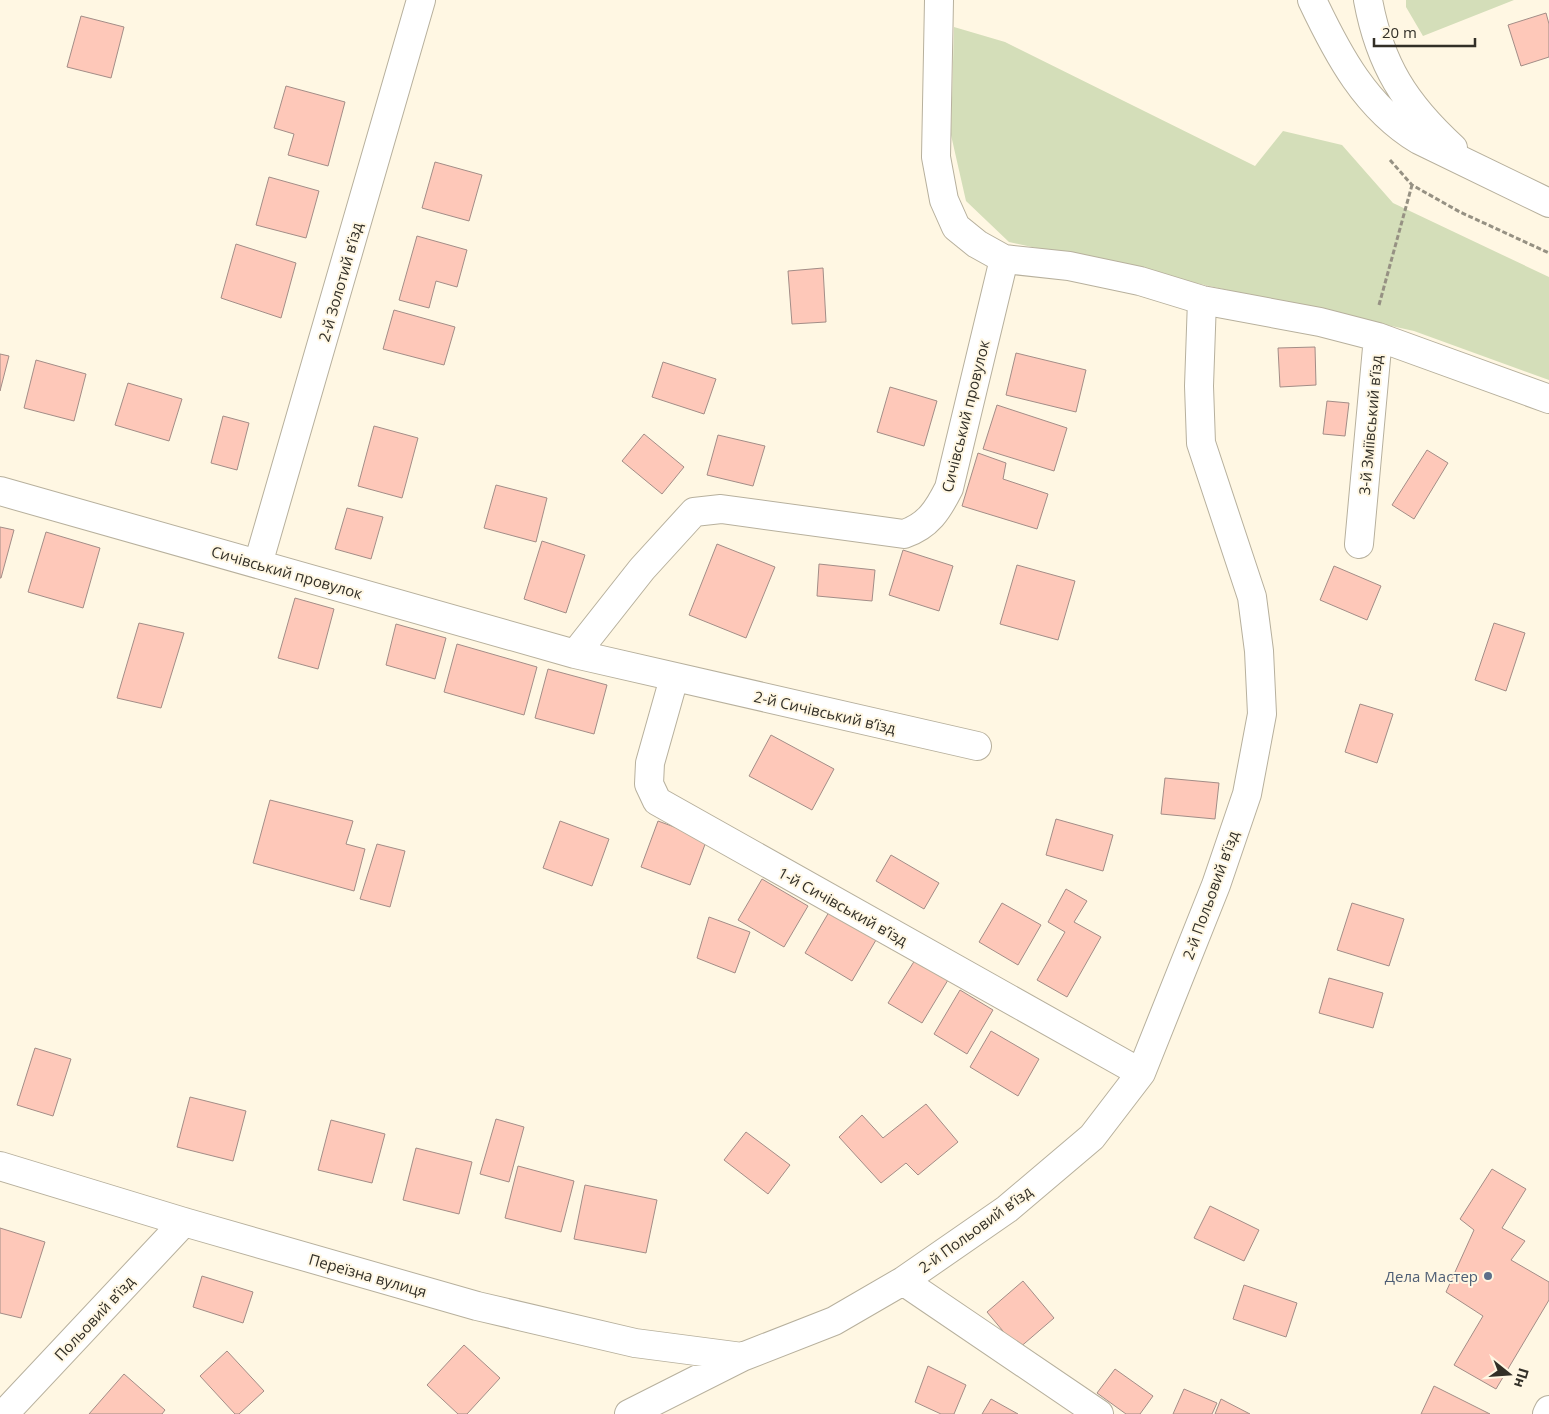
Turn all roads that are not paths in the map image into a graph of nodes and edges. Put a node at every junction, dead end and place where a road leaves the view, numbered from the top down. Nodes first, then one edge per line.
1 (421, 0) edge
2 (939, 0) edge
3 (1312, 0) edge
4 (1368, 0) edge
5 (1471, 164) junction
6 (1549, 203) edge
7 (1004, 258) junction
8 (1202, 300) junction
9 (1375, 337) junction
10 (1549, 399) edge
11 (0, 491) edge
12 (1359, 544) dead end
13 (258, 564) junction
14 (575, 654) junction
15 (674, 678) junction
16 (977, 746) dead end
17 (1141, 1072) junction
18 (0, 1166) edge
19 (184, 1222) junction
20 (903, 1281) junction
21 (742, 1357) junction
22 (1549, 1410) edge
23 (4, 1414) edge
24 (629, 1414) edge
25 (1099, 1414) edge
26 (1547, 1414) edge

1 - 13 street, 2-й Золотий в’їзд
2 - 7 street
3 - 5 street
4 - 5 street
5 - 6 street
7 - 8 street
7 - 14 street, Сичівський провулок
8 - 9 street, 3-й Зміївський в’їзд
8 - 17 street, 2-й Польовий в’їзд
9 - 10 street
9 - 12 street, 3-й Зміївський в’їзд
11 - 13 street, Сичівський провулок
13 - 14 street, Сичівський провулок
14 - 15 street, Сичівський провулок
15 - 16 street, 2-й Сичівський в’їзд
15 - 17 street, 1-й Сичівський в’їзд
17 - 20 street, 2-й Польовий в’їзд
18 - 19 street, Переїзна вулиця
19 - 21 street, Переїзна вулиця
19 - 23 street, Польовий в’їзд
20 - 21 street, 2-й Польовий в’їзд
20 - 25 street
21 - 24 street, 2-й Польовий в’їзд
22 - 26 street

